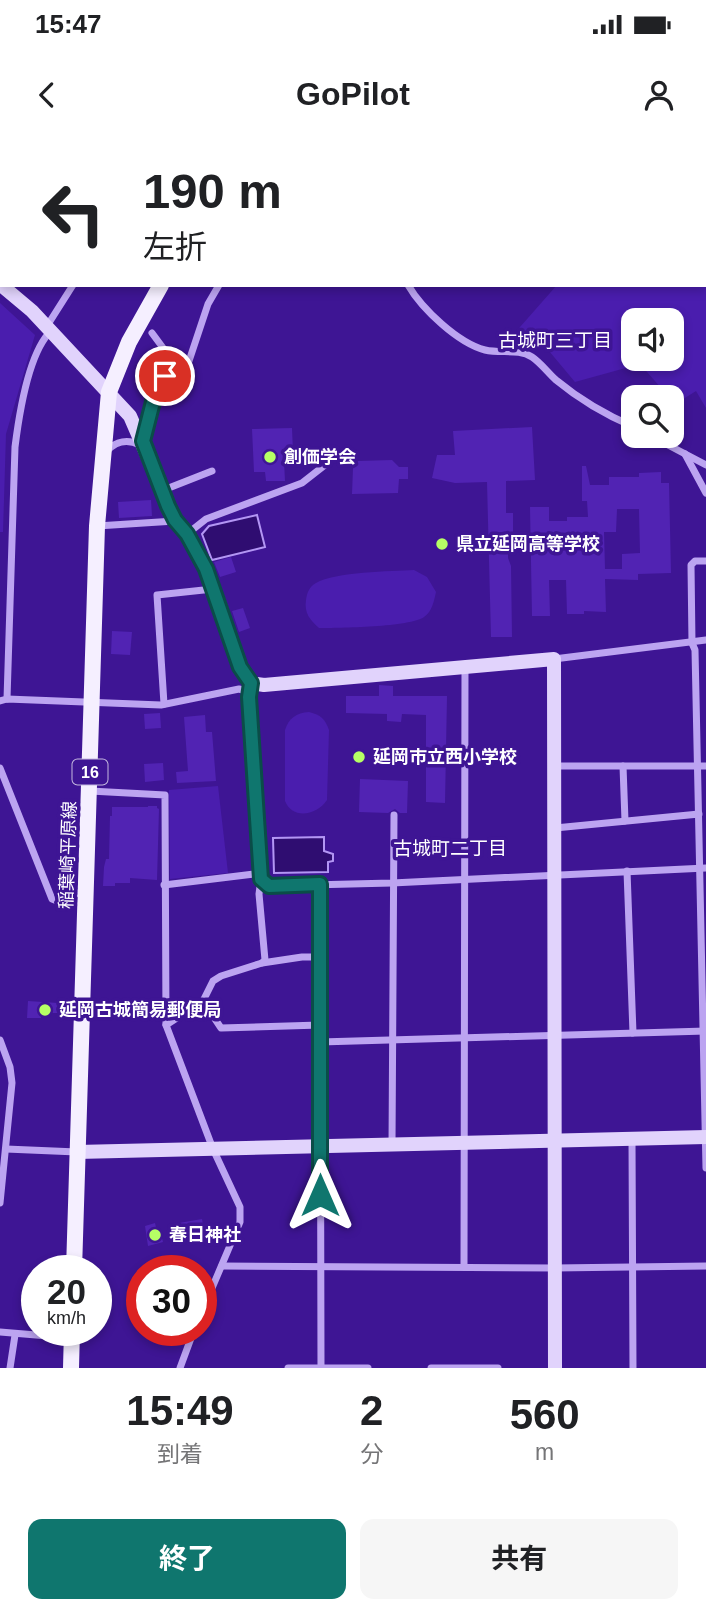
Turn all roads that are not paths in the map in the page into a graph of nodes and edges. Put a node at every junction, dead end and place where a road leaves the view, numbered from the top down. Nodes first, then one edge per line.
1 (2, 287) edge
2 (72, 287) edge
3 (160, 287) edge
4 (218, 287) edge
5 (409, 287) edge
6 (48, 329) junction
7 (152, 332) dead end
8 (162, 390) junction
9 (109, 393) junction
10 (621, 421) edge
11 (144, 446) junction
12 (675, 448) edge
13 (685, 453) junction
14 (325, 465) dead end
15 (706, 465) edge
16 (102, 467) junction
17 (212, 471) dead end
18 (161, 491) junction
19 (706, 493) edge
20 (175, 520) junction
21 (97, 526) junction
22 (187, 534) junction
23 (10, 543) junction
24 (0, 544) edge
25 (706, 561) edge
26 (213, 589) junction
27 (706, 640) edge
28 (692, 643) junction
29 (554, 659) junction
30 (464, 667) junction
31 (250, 688) junction
32 (4, 700) edge
33 (92, 702) junction
34 (164, 704) junction
35 (696, 709) junction
36 (706, 709) edge
37 (555, 766) junction
38 (623, 766) junction
39 (702, 766) edge
40 (0, 768) edge
41 (89, 791) junction
42 (699, 814) junction
43 (394, 815) dead end
44 (625, 821) junction
45 (555, 828) junction
46 (703, 868) edge
47 (627, 871) junction
48 (555, 874) junction
49 (261, 879) junction
50 (464, 879) junction
51 (392, 883) junction
52 (320, 884) junction
53 (164, 886) junction
54 (86, 890) junction
55 (320, 957) junction
56 (262, 964) junction
57 (203, 1001) junction
58 (320, 1025) junction
59 (166, 1026) junction
60 (704, 1031) edge
61 (633, 1033) junction
62 (555, 1036) junction
63 (392, 1038) junction
64 (464, 1038) junction
65 (0, 1040) edge
66 (320, 1042) junction
67 (706, 1137) edge
68 (632, 1140) junction
69 (555, 1141) junction
70 (463, 1143) junction
71 (392, 1145) junction
72 (320, 1147) junction
73 (6, 1149) junction
74 (214, 1149) junction
75 (78, 1152) junction
76 (706, 1168) edge
77 (0, 1203) edge
78 (75, 1255) edge
79 (222, 1266) junction
80 (632, 1266) junction
81 (706, 1266) edge
82 (320, 1267) junction
83 (464, 1267) junction
84 (555, 1268) junction
85 (217, 1277) edge
86 (0, 1332) edge
87 (15, 1335) junction
88 (21, 1335) edge
89 (72, 1346) edge
90 (188, 1346) edge
91 (10, 1368) edge
92 (71, 1368) edge
93 (180, 1368) edge
94 (288, 1368) edge
95 (321, 1368) edge
96 (368, 1368) edge
97 (431, 1368) edge
98 (498, 1368) edge
99 (555, 1368) edge
100 (632, 1368) edge

1 - 6 street
2 - 6 street
3 - 9 main road, 稲葉崎平原線 / 16
4 - 8 street
5 - 10 street
6 - 9 street
6 - 23 street
7 - 8 street
8 - 11 street
9 - 11 street
9 - 16 main road, 稲葉崎平原線 / 16
11 - 16 street
11 - 18 street
12 - 13 street
13 - 15 street
13 - 19 street
14 - 22 street
16 - 21 main road, 稲葉崎平原線 / 16
17 - 18 street
18 - 20 street
20 - 21 street
20 - 22 street
21 - 33 main road, 稲葉崎平原線 / 16
22 - 26 street
23 - 24 street
23 - 32 street
25 - 28 street
26 - 31 street
26 - 34 street
27 - 28 street
28 - 29 street
28 - 35 street
29 - 30 street
29 - 37 street
30 - 31 street
30 - 50 street
31 - 34 street
31 - 49 street
32 - 33 street
33 - 34 street
33 - 41 main road, 稲葉崎平原線 / 16
35 - 36 street
35 - 39 street
37 - 38 street
37 - 45 street
38 - 39 street
38 - 44 street
39 - 42 street
40 - 54 street
41 - 53 street
41 - 54 main road, 稲葉崎平原線 / 16
42 - 44 street
42 - 46 street
43 - 51 street
44 - 45 street
45 - 48 street
46 - 47 street
46 - 60 street
47 - 48 street
47 - 61 street
48 - 50 street
48 - 62 street
49 - 52 street
49 - 53 street
49 - 56 street
50 - 51 street
50 - 64 street
51 - 52 street
51 - 63 street
52 - 55 street
53 - 59 street
54 - 75 main road, 稲葉崎平原線 / 16
55 - 56 street
55 - 58 street
56 - 57 street
57 - 58 street
57 - 59 street
58 - 66 street
59 - 74 street
60 - 61 street
60 - 67 street
61 - 62 street
62 - 64 street
62 - 69 street
63 - 64 street
63 - 66 street
63 - 71 street
64 - 70 street
65 - 73 street
66 - 72 street
67 - 68 street
67 - 76 street
68 - 69 street
68 - 80 street
69 - 70 street
69 - 84 street
70 - 71 street
70 - 83 street
71 - 72 street
72 - 74 street
72 - 82 street
73 - 75 street
73 - 77 street
74 - 75 street
74 - 79 street
75 - 78 main road, 稲葉崎平原線 / 16
79 - 82 street
79 - 85 street
80 - 81 street
80 - 84 street
80 - 100 street
82 - 83 street
82 - 95 street
83 - 84 street
84 - 99 street
86 - 87 street
87 - 88 street
87 - 91 street
89 - 92 main road
90 - 93 street
94 - 95 street
95 - 96 street
97 - 98 street

